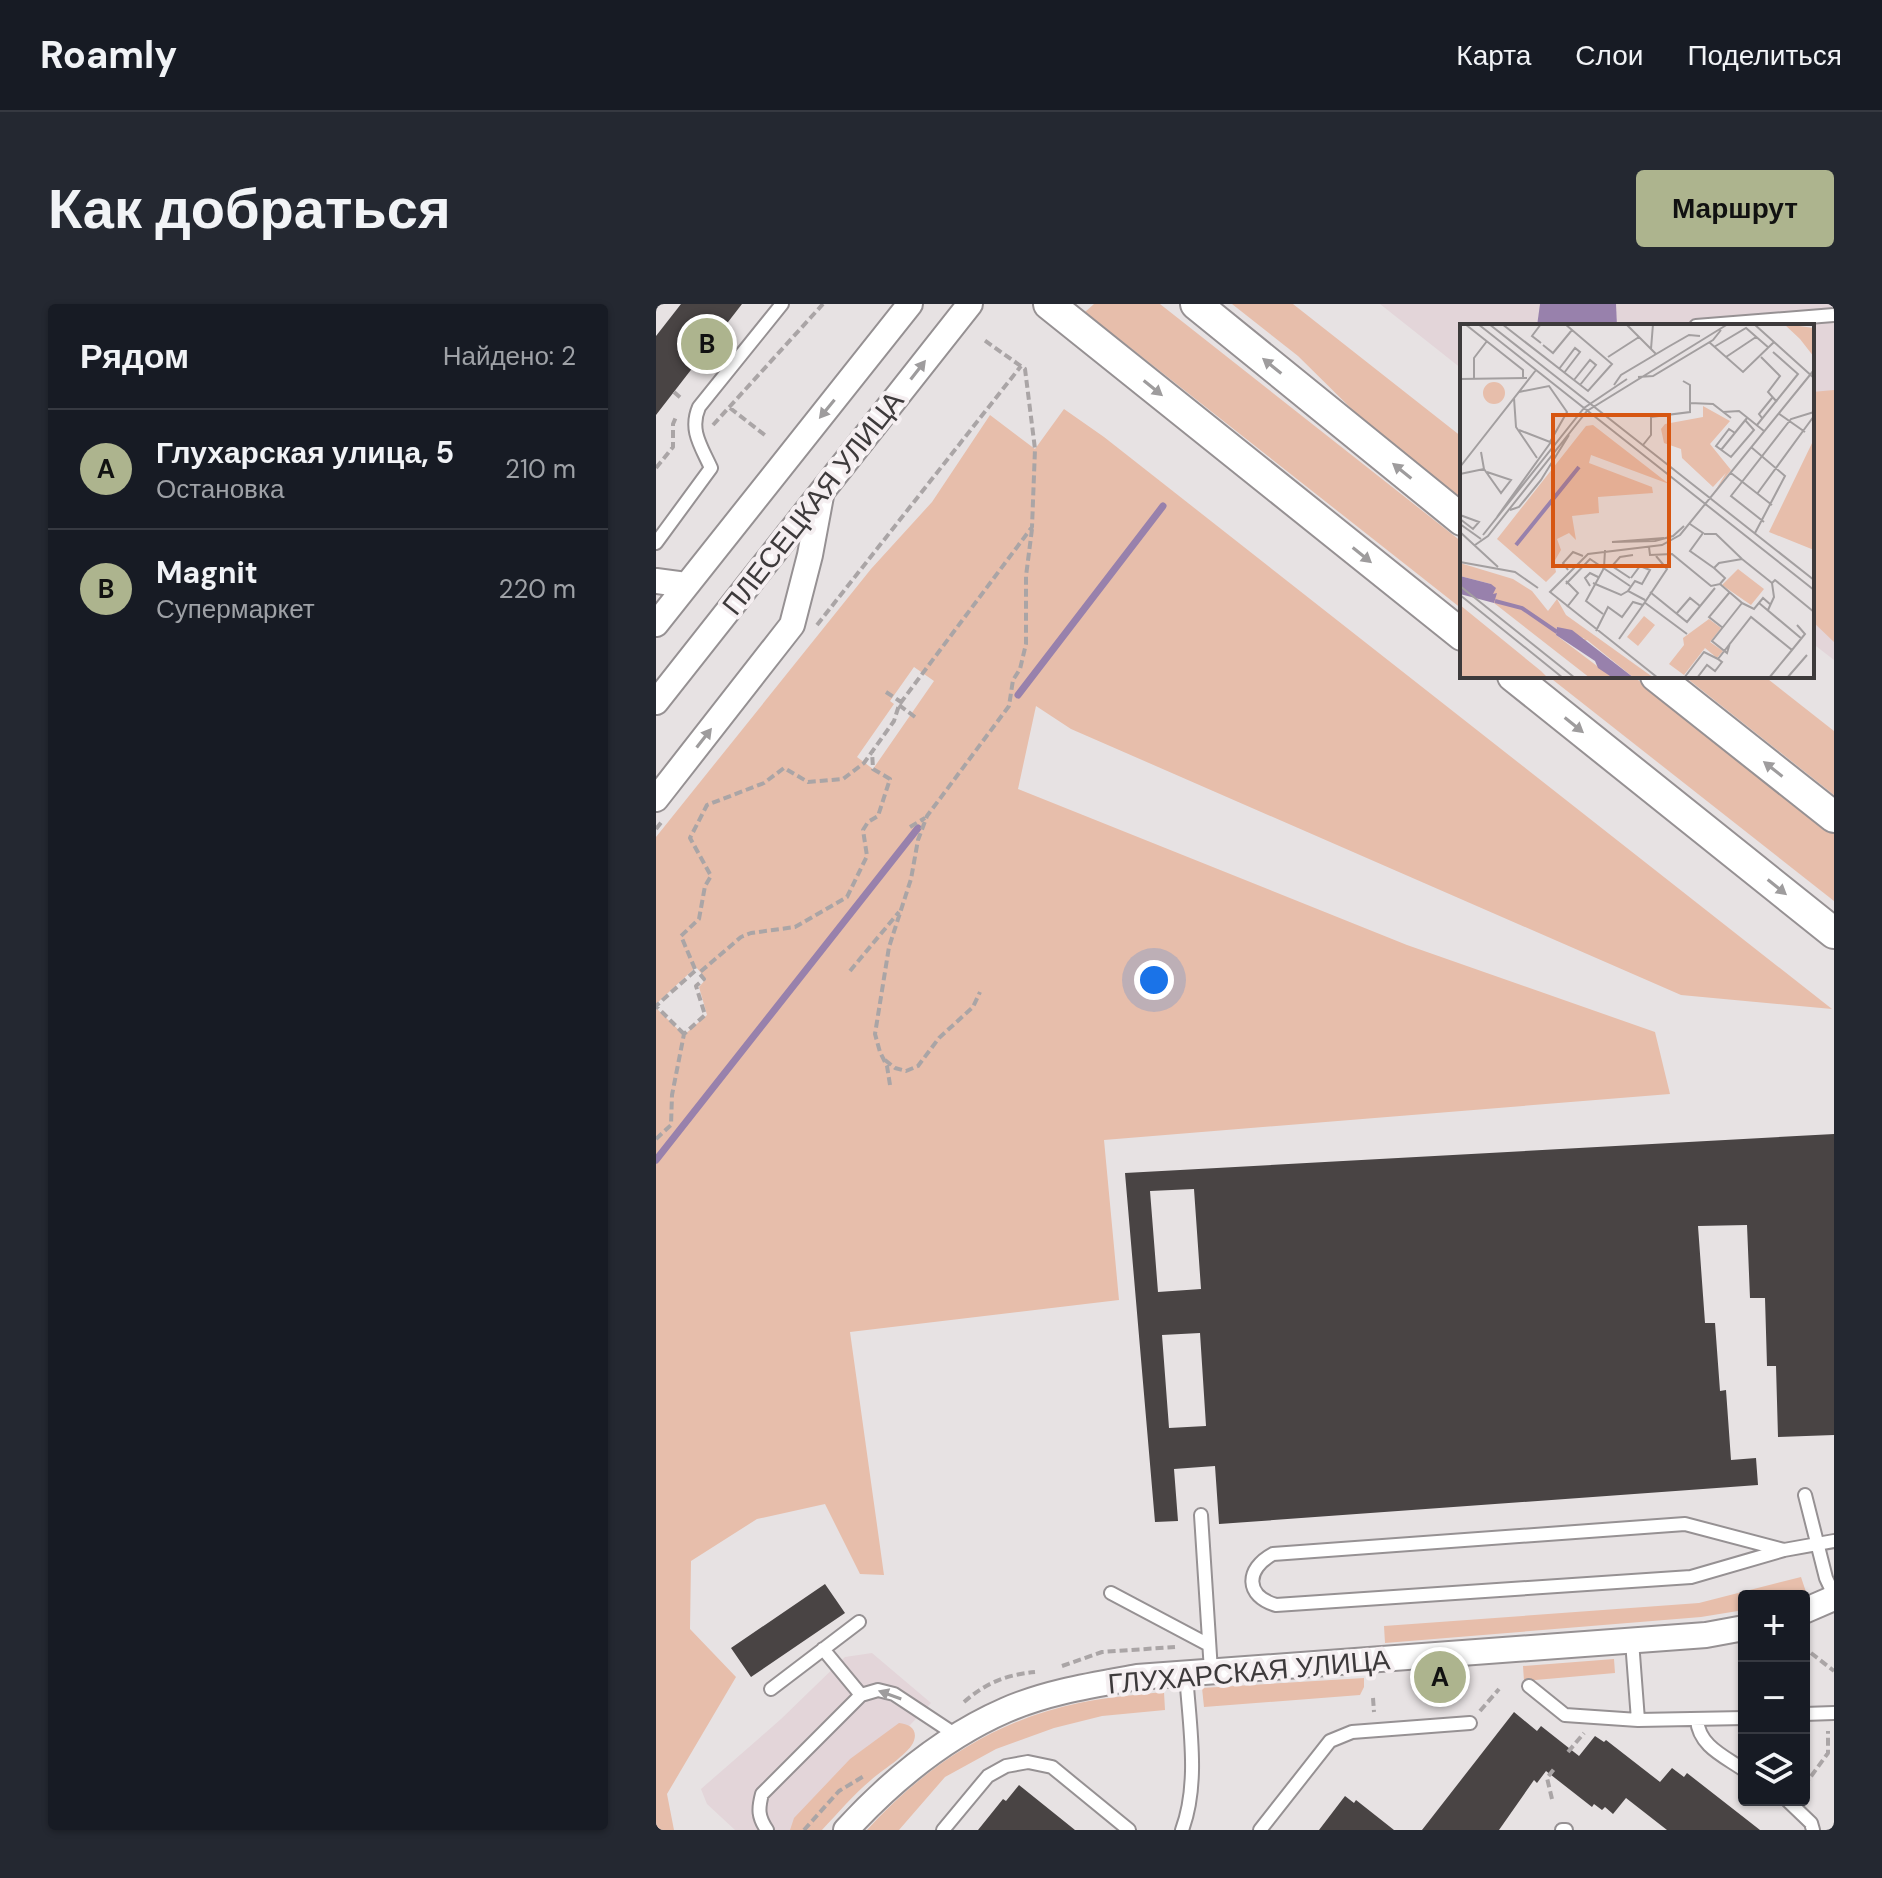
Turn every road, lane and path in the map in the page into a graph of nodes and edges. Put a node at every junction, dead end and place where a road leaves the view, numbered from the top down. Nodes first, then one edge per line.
1 (782, 304) edge
2 (823, 304) edge
3 (910, 304) edge
4 (970, 304) edge
5 (1049, 304) edge
6 (1196, 304) edge
7 (1834, 315) edge
8 (1721, 324) edge
9 (984, 340) dead end
10 (1021, 366) junction
11 (674, 392) dead end
12 (683, 400) dead end
13 (730, 408) junction
14 (709, 430) dead end
15 (766, 436) dead end
16 (821, 493) junction
17 (1460, 518) edge
18 (1032, 527) junction
19 (656, 543) edge
20 (656, 581) edge
21 (686, 585) junction
22 (656, 624) edge
23 (814, 629) dead end
24 (1460, 633) edge
25 (1515, 678) edge
26 (1659, 678) edge
27 (886, 692) dead end
28 (656, 702) edge
29 (900, 703) junction
30 (915, 717) dead end
31 (872, 751) junction
32 (661, 808) edge
33 (927, 816) junction
34 (1834, 817) edge
35 (910, 827) dead end
36 (656, 829) edge
37 (901, 910) junction
38 (1834, 933) edge
39 (697, 971) junction
40 (850, 971) dead end
41 (980, 992) dead end
42 (656, 1006) edge
43 (661, 1012) junction
44 (656, 1016) edge
45 (684, 1034) junction
46 (883, 1058) junction
47 (890, 1085) dead end
48 (656, 1139) edge
49 (1805, 1495) dead end
50 (1201, 1515) dead end
51 (1834, 1541) edge
52 (1817, 1546) junction
53 (1784, 1550) junction
54 (1111, 1593) dead end
55 (1834, 1596) edge
56 (1810, 1608) edge
57 (859, 1622) dead end
58 (1738, 1629) edge
59 (1632, 1641) junction
60 (1209, 1645) junction
61 (823, 1649) junction
62 (1811, 1653) dead end
63 (1211, 1671) junction
64 (1834, 1671) edge
65 (1186, 1673) junction
66 (1529, 1686) dead end
67 (771, 1689) dead end
68 (1499, 1689) dead end
69 (861, 1695) junction
70 (1831, 1713) edge
71 (1810, 1714) edge
72 (1738, 1718) edge
73 (1638, 1720) junction
74 (1697, 1720) junction
75 (1470, 1723) joint
76 (956, 1735) junction
77 (1738, 1766) edge
78 (1555, 1768) dead end
79 (1810, 1778) edge
80 (1552, 1799) dead end
81 (1793, 1806) edge
82 (767, 1830) edge
83 (846, 1830) edge
84 (943, 1830) edge
85 (1129, 1830) edge
86 (1182, 1830) edge
87 (1260, 1830) edge
88 (1813, 1830) edge

1 - 19 lane
2 - 13 path
3 -> 21 street, ПЛЕСЕЦКАЯ УЛИЦА
16 -> 4 street, ПЛЕСЕЦКАЯ УЛИЦА
5 -> 24 street
17 -> 6 street
7 - 8 lane
9 - 10 path
10 - 18 path
10 - 23 path
11 - 12 path
13 - 14 path
13 - 15 path
16 - 28 street, ПЛЕСЕЦКАЯ УЛИЦА
32 -> 16 street
18 - 29 path
18 - 33 path
20 - 21 street
21 - 22 street, ПЛЕСЕЦКАЯ УЛИЦА
25 -> 38 street
34 -> 26 street
27 - 29 path
29 - 30 path
29 - 31 path
31 - 39 path
31 - 39 path
32 - 36 path
33 - 35 path
33 - 37 path
37 - 40 path
37 - 46 path
39 - 42 path
39 - 45 path
41 - 46 path
42 - 43 path
43 - 44 path
43 - 45 path
45 - 48 path
46 - 47 path
49 - 52 lane
50 - 60 lane
51 - 52 lane
52 - 53 lane
52 - 55 lane
53 - 53 lane
54 - 60 lane
55 - 56 street
57 - 61 lane
58 - 59 street, ГЛУХАРСКАЯ УЛИЦА
59 - 63 street, ГЛУХАРСКАЯ УЛИЦА
59 - 73 lane
60 - 63 lane
61 - 67 lane
61 - 69 lane
62 - 64 path
63 - 65 street, ГЛУХАРСКАЯ УЛИЦА
65 - 76 street, ГЛУХАРСКАЯ УЛИЦА
65 - 86 lane
66 - 73 lane
68 - 75 path
76 -> 69 lane
69 - 82 lane
70 - 71 lane
70 - 79 path
72 - 74 lane
73 - 74 lane
74 - 77 lane
75 - 87 lane
76 - 83 street, ГЛУХАРСКАЯ УЛИЦА
78 - 80 path
81 - 88 lane
84 - 85 lane

